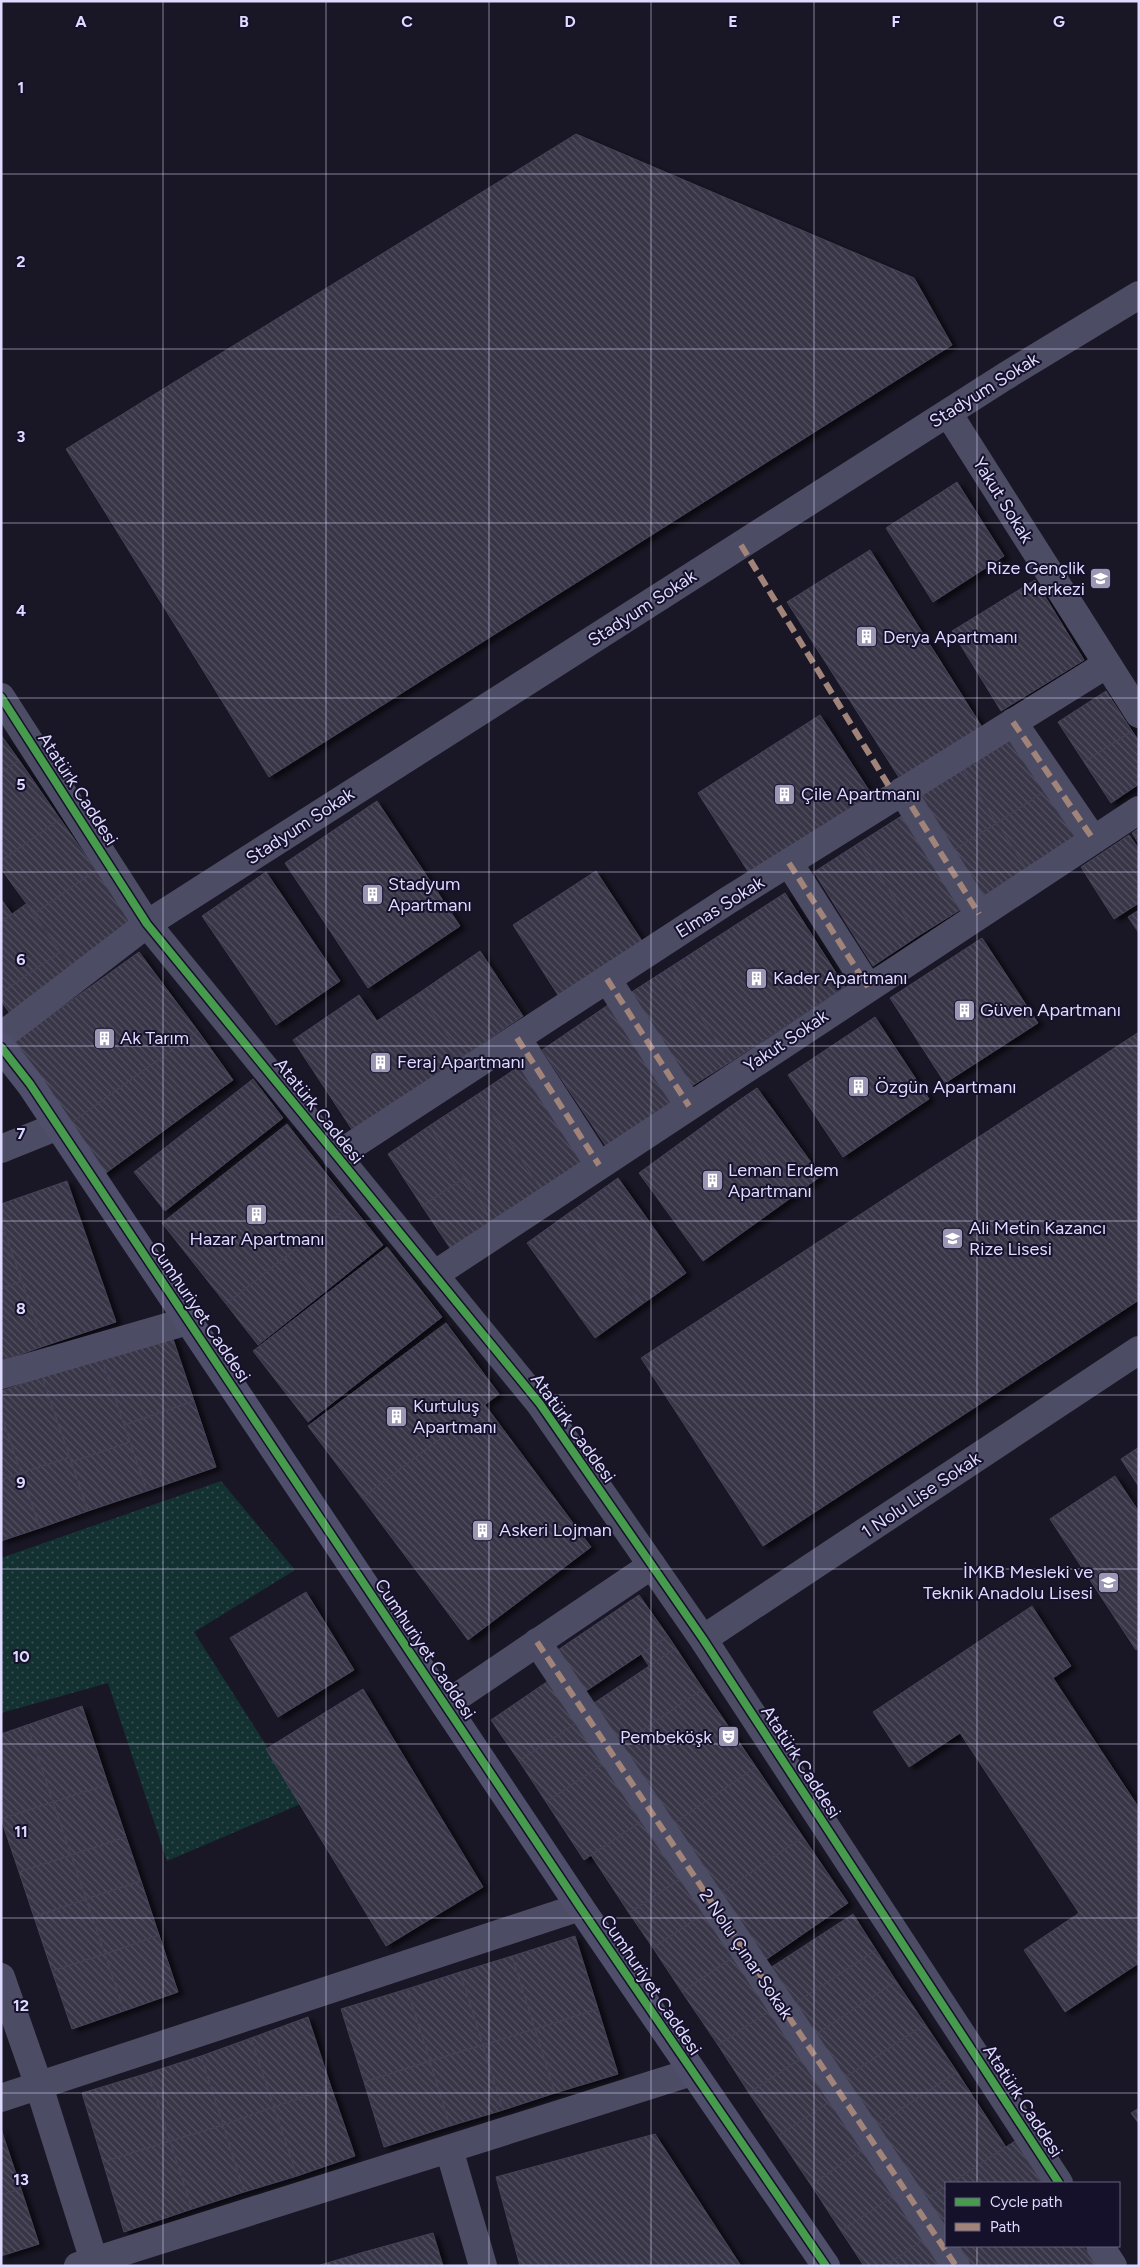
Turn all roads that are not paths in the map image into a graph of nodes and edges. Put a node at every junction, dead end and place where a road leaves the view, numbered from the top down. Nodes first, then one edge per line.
1 (1139, 295) edge
2 (948, 413) junction
3 (1107, 664) junction
4 (1, 697) edge
5 (1139, 714) edge
6 (1014, 722) junction
7 (902, 791) junction
8 (1139, 810) edge
9 (1093, 839) junction
10 (789, 863) junction
11 (979, 914) junction
12 (147, 924) junction
13 (607, 979) junction
14 (868, 987) junction
15 (1, 1036) edge
16 (517, 1038) junction
17 (1, 1047) edge
18 (689, 1106) junction
19 (58, 1126) junction
20 (1, 1149) edge
21 (336, 1156) junction
22 (599, 1166) junction
23 (434, 1275) junction
24 (188, 1321) junction
25 (1139, 1350) edge
26 (1, 1375) edge
27 (652, 1565) junction
28 (703, 1639) junction
29 (537, 1642) junction
30 (445, 1705) junction
31 (580, 1907) junction
32 (1, 1977) edge
33 (692, 2072) junction
34 (39, 2086) junction
35 (1, 2098) edge
36 (449, 2149) junction
37 (1058, 2182) edge
38 (1101, 2247) edge
39 (86, 2263) edge
40 (483, 2266) edge
41 (826, 2266) edge
42 (956, 2266) edge
43 (1113, 2266) edge

1 - 2 street, Stadyum Sokak
2 - 3 street, Yakut Sokak
2 - 12 street, Stadyum Sokak
3 - 5 street, Yakut Sokak
3 - 6 street, Elmas Sokak
4 - 12 street, Atatürk Caddesi
6 - 7 street, Elmas Sokak
6 - 9 street
7 - 10 street, Elmas Sokak
7 - 11 street
8 - 9 street, Yakut Sokak
9 - 11 street, Yakut Sokak
10 - 13 street, Elmas Sokak
10 - 14 street
11 - 14 street, Yakut Sokak
12 - 15 street, Stadyum Sokak
12 - 21 street, Atatürk Caddesi
13 - 16 street, Elmas Sokak
13 - 18 street
14 - 18 street, Yakut Sokak
16 - 21 street, Elmas Sokak
16 - 22 street
17 - 19 street, Cumhuriyet Caddesi
18 - 22 street, Yakut Sokak
19 - 20 street
19 - 24 street, Cumhuriyet Caddesi
21 - 23 street, Atatürk Caddesi
22 - 23 street, Yakut Sokak
23 - 27 street, Atatürk Caddesi
24 - 26 street
24 - 30 street, Cumhuriyet Caddesi
25 - 28 street, 1 Nolu Lise Sokak
27 - 28 street, Atatürk Caddesi
27 - 29 street
28 - 37 street, Atatürk Caddesi
29 - 30 street
29 - 42 street, 2 Nolu Çınar Sokak
30 - 31 street, Cumhuriyet Caddesi
31 - 33 street, Cumhuriyet Caddesi
31 - 34 street
32 - 34 street
33 - 36 street
33 - 41 street, Cumhuriyet Caddesi
34 - 35 street
34 - 39 street
36 - 39 street
36 - 40 street
38 - 43 street

